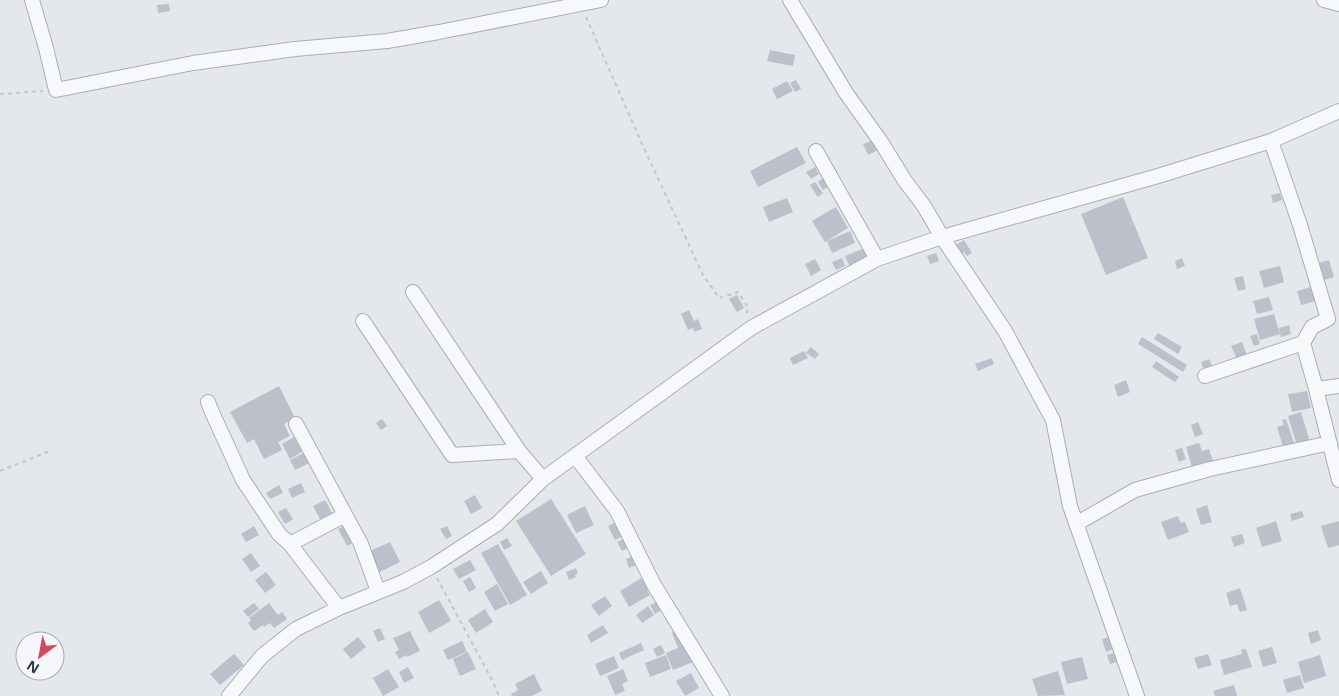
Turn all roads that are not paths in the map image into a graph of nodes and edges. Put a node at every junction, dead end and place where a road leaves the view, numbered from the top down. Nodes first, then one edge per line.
1 (32, 0) edge
2 (601, 0) edge
3 (790, 0) edge
4 (1324, 0) edge
5 (1339, 4) edge
6 (1339, 111) edge
7 (1271, 141) junction
8 (816, 151) dead end
9 (942, 237) junction
10 (877, 259) junction
11 (414, 292) dead end
12 (1333, 318) edge
13 (363, 321) dead end
14 (1303, 343) junction
15 (1205, 376) dead end
16 (1339, 386) edge
17 (1316, 388) junction
18 (208, 402) dead end
19 (296, 424) dead end
20 (1330, 443) junction
21 (519, 451) junction
22 (575, 456) junction
23 (543, 479) junction
24 (1339, 480) edge
25 (345, 516) junction
26 (1076, 524) junction
27 (290, 544) junction
28 (378, 591) junction
29 (338, 608) junction
30 (229, 696) edge
31 (722, 696) edge
32 (1137, 696) edge

1 - 2 street
3 - 9 street
4 - 5 street
6 - 7 street
7 - 9 street
7 - 12 street
8 - 10 street
9 - 10 street
9 - 26 street
10 - 22 street
11 - 21 street
12 - 14 street
13 - 21 street
14 - 15 street
14 - 17 street
16 - 17 street
17 - 20 street
18 - 27 street
19 - 25 street
20 - 24 street
20 - 26 street
21 - 23 street
22 - 23 street
22 - 31 street
23 - 28 street
25 - 27 street
25 - 28 street
26 - 32 street
27 - 29 street
28 - 29 street
29 - 30 street

